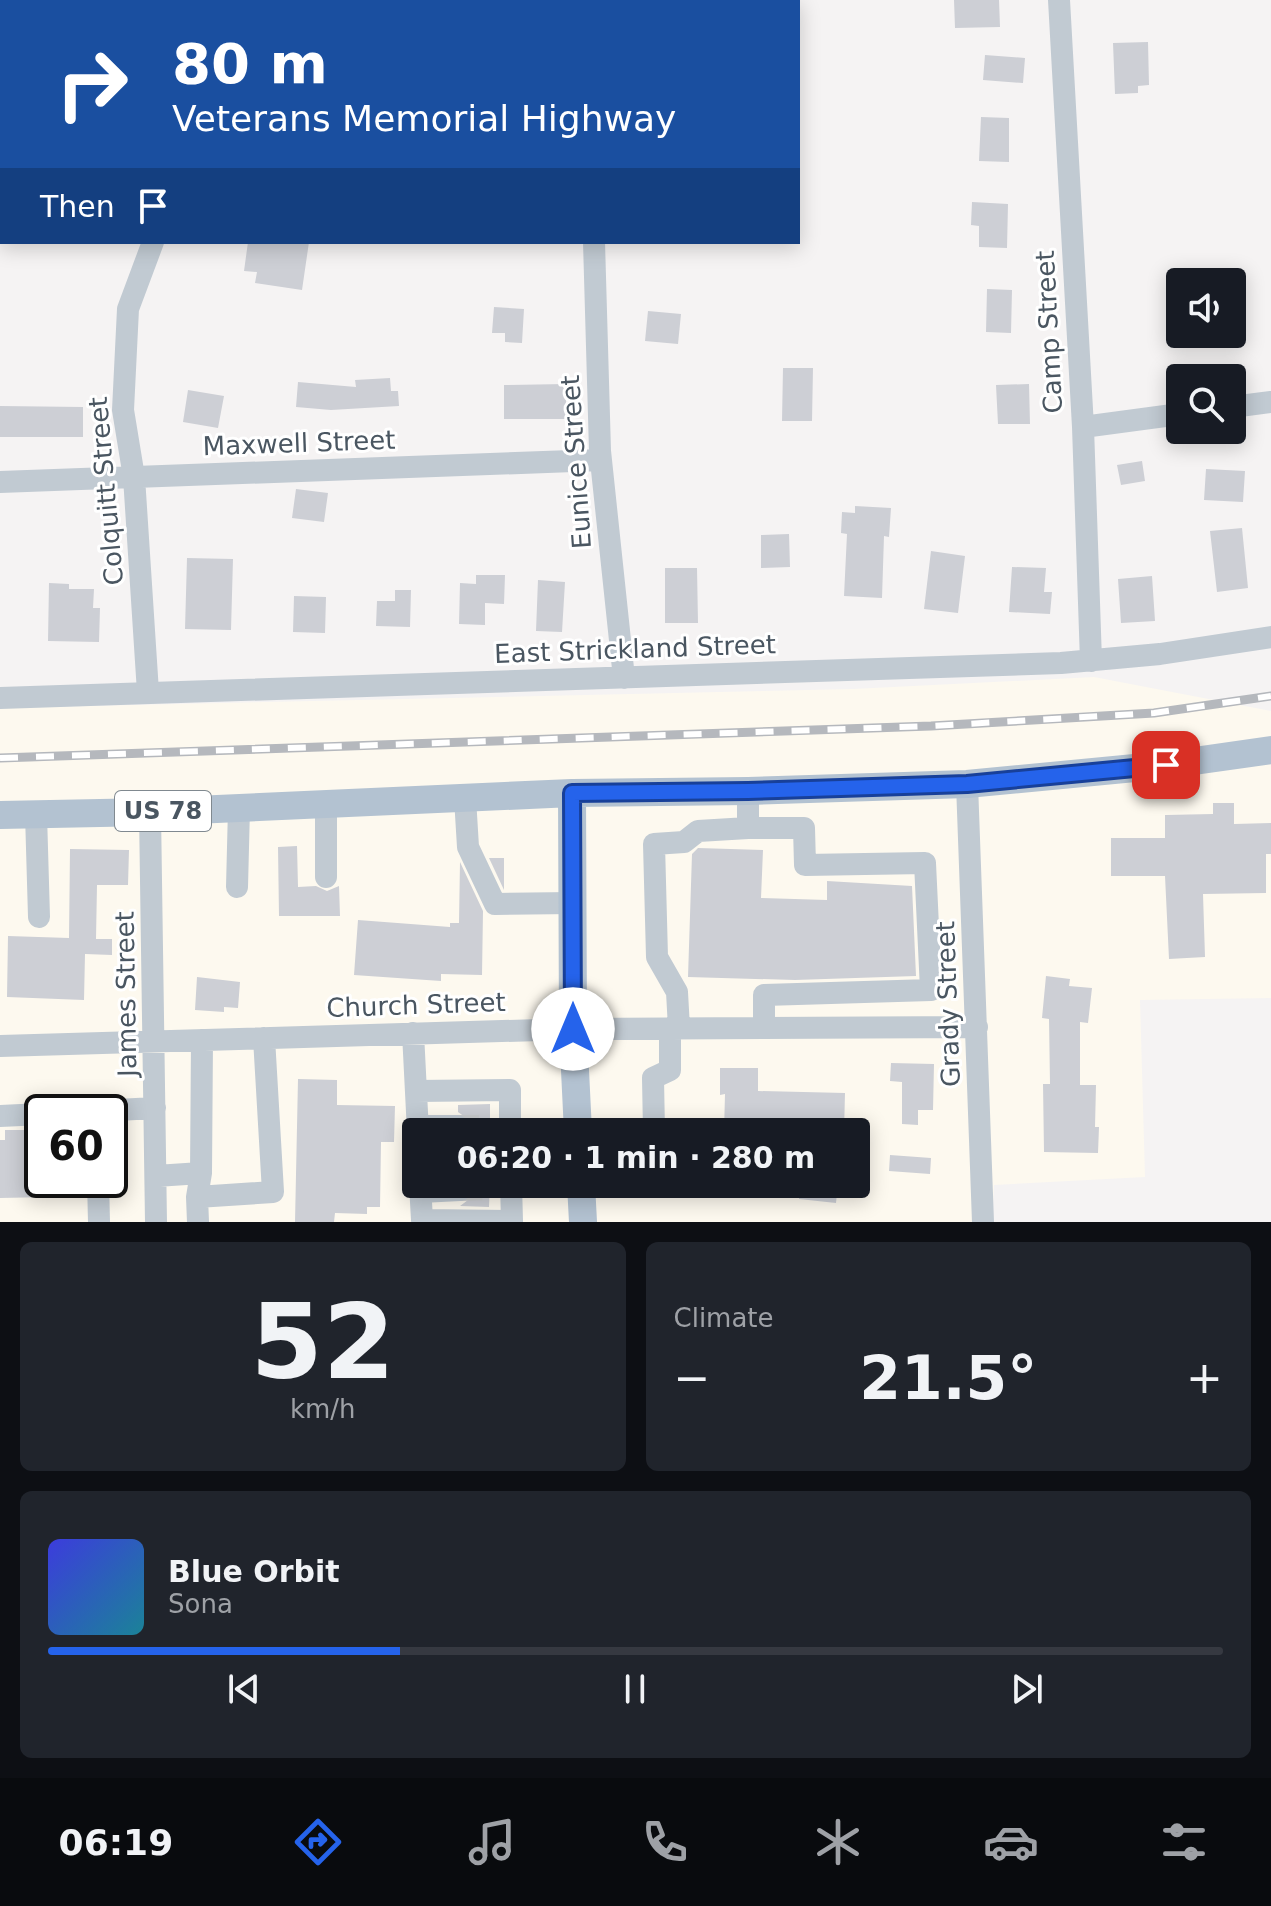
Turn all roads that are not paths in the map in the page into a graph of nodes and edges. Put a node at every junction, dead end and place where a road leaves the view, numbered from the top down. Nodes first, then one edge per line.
1 (1059, 0) edge
2 (152, 244) edge
3 (594, 244) edge
4 (1271, 402) edge
5 (1246, 405) edge
6 (1166, 416) edge
7 (1083, 427) junction
8 (600, 460) junction
9 (134, 477) junction
10 (0, 482) edge
11 (1271, 637) edge
12 (1091, 661) junction
13 (624, 678) junction
14 (148, 692) junction
15 (0, 698) edge
16 (1271, 750) edge
17 (967, 784) junction
18 (748, 791) junction
19 (572, 793) junction
20 (465, 798) junction
21 (326, 804) junction
22 (239, 808) junction
23 (150, 812) junction
24 (36, 814) junction
25 (0, 815) edge
26 (748, 828) junction
27 (326, 877) dead end
28 (237, 887) dead end
29 (573, 903) junction
30 (39, 917) dead end
31 (977, 1027) junction
32 (674, 1028) junction
33 (764, 1028) junction
34 (573, 1029) junction
35 (413, 1033) junction
36 (264, 1038) junction
37 (202, 1040) junction
38 (155, 1041) junction
39 (0, 1046) edge
40 (416, 1091) junction
41 (155, 1108) junction
42 (128, 1110) edge
43 (24, 1115) edge
44 (0, 1116) edge
45 (417, 1118) edge
46 (505, 1118) edge
47 (577, 1118) edge
48 (654, 1118) edge
49 (201, 1173) junction
50 (156, 1176) junction
51 (197, 1197) junction
52 (98, 1198) edge
53 (421, 1198) edge
54 (506, 1198) edge
55 (582, 1198) edge
56 (99, 1222) edge
57 (156, 1222) edge
58 (198, 1222) edge
59 (583, 1222) edge
60 (983, 1222) edge

1 - 7 street, Camp Street
2 - 9 street, Colquitt Street
3 - 8 street, Eunice Street
4 - 5 street
6 - 7 street
7 - 12 street, Camp Street
8 - 9 street, Maxwell Street
8 - 13 street, Eunice Street
9 - 10 street, Maxwell Street
9 - 14 street, Colquitt Street
11 - 12 street, East Strickland Street
12 - 13 street, East Strickland Street
13 - 14 street, East Strickland Street
14 - 15 street, East Strickland Street
16 - 17 main road, US 78
17 - 18 main road, US 78
17 - 31 street, Grady Street
18 - 19 main road, US 78
18 - 26 street
19 - 20 main road, US 78
19 - 29 main road
20 - 21 main road, US 78
20 - 29 street
21 - 22 main road, US 78
21 - 27 street
22 - 23 main road, US 78
22 - 28 street
23 - 24 main road, US 78
23 - 38 street, James Street
24 - 25 main road, US 78
24 - 30 street
26 - 32 street
26 - 33 street
29 - 34 main road
31 - 33 street, Church Street
31 - 60 street, Grady Street
32 - 33 street, Church Street
32 - 34 street, Church Street
32 - 48 street
34 - 35 street, Church Street
34 - 47 main road
35 - 36 street, Church Street
35 - 40 street
36 - 37 street, Church Street
36 - 51 street
37 - 38 street, Church Street
37 - 49 street
38 - 39 street, Church Street
38 - 41 street, James Street
40 - 45 street
40 - 46 street
41 - 42 street
41 - 50 street, James Street
43 - 44 street
49 - 50 street
49 - 51 street
50 - 57 street, James Street
51 - 58 street
52 - 56 street
53 - 54 street
55 - 59 main road

